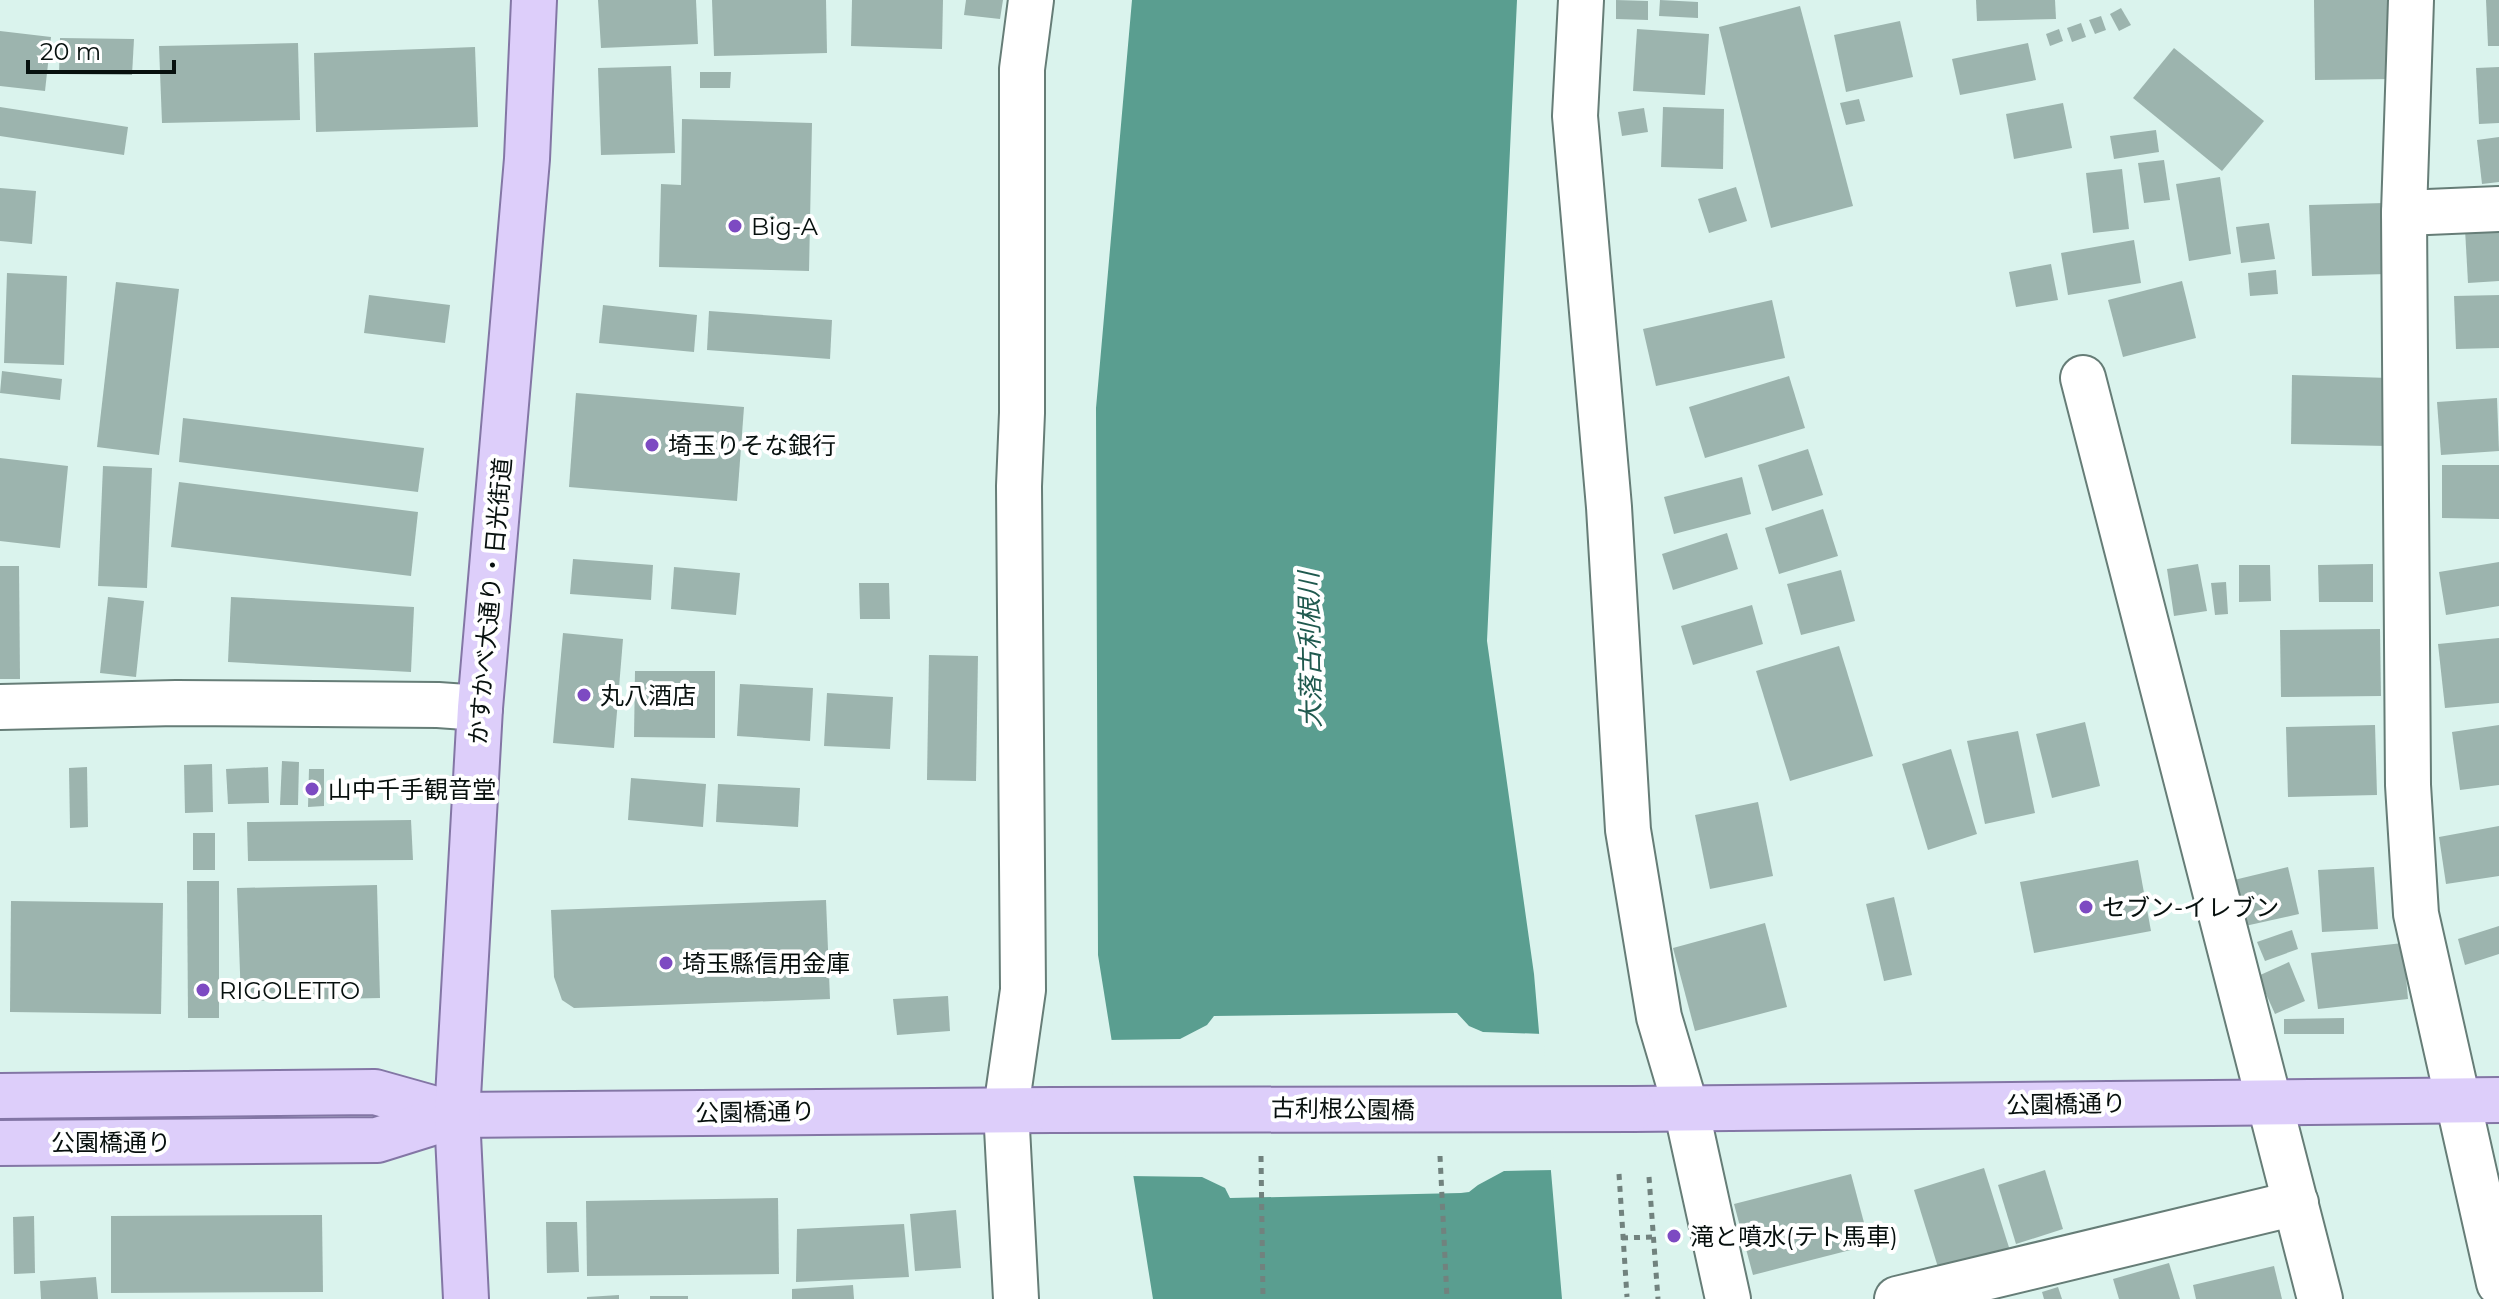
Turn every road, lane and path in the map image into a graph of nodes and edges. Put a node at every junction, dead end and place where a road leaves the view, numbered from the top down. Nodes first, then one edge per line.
1 (534, 0) edge
2 (1031, 0) edge
3 (1581, 0) edge
4 (2411, 0) edge
5 (2499, 209) edge
6 (2404, 213) junction
7 (2083, 378) dead end
8 (0, 707) edge
9 (480, 708) junction
10 (0, 1096) edge
11 (2478, 1100) edge
12 (2270, 1101) junction
13 (1260, 1107) junction
14 (1686, 1108) junction
15 (1006, 1109) junction
16 (1633, 1109) joint
17 (1053, 1110) joint
18 (1438, 1110) junction
19 (457, 1115) junction
20 (0, 1143) edge
21 (1619, 1174) dead end
22 (1649, 1175) dead end
23 (2296, 1203) junction
24 (1653, 1237) junction
25 (1622, 1238) junction
26 (2499, 1283) edge
27 (1627, 1297) edge
28 (1727, 1298) edge
29 (466, 1299) edge
30 (1016, 1299) edge
31 (1263, 1299) edge
32 (1447, 1299) edge
33 (1658, 1299) edge
34 (1897, 1299) edge
35 (2320, 1299) edge

1 - 9 main road, かすかべ大通り・日光街道
2 - 15 street
3 - 14 street
4 - 6 street
5 - 6 street
6 - 11 street
7 - 12 street
8 - 9 street
9 - 19 main road, かすかべ大通り・日光街道
10 - 19 main road, 公園橋通り
11 - 12 main road, 公園橋通り
11 - 26 street
12 - 14 main road, 公園橋通り
12 - 23 street
13 - 17 main road, 古利根公園橋, bridge
13 - 18 main road, 古利根公園橋, bridge
13 - 31 path
14 - 16 main road, 公園橋通り
14 - 28 street
15 - 17 main road, 公園橋通り
15 - 19 main road, 公園橋通り
15 - 30 street
16 - 18 main road, 古利根公園橋, bridge
18 - 32 path
19 - 20 main road, 公園橋通り
19 - 29 main road, かすかべ大通り・日光街道
21 - 25 path
22 - 24 path
23 - 34 street
23 - 35 street
24 - 25 path
24 - 33 path
25 - 27 path

